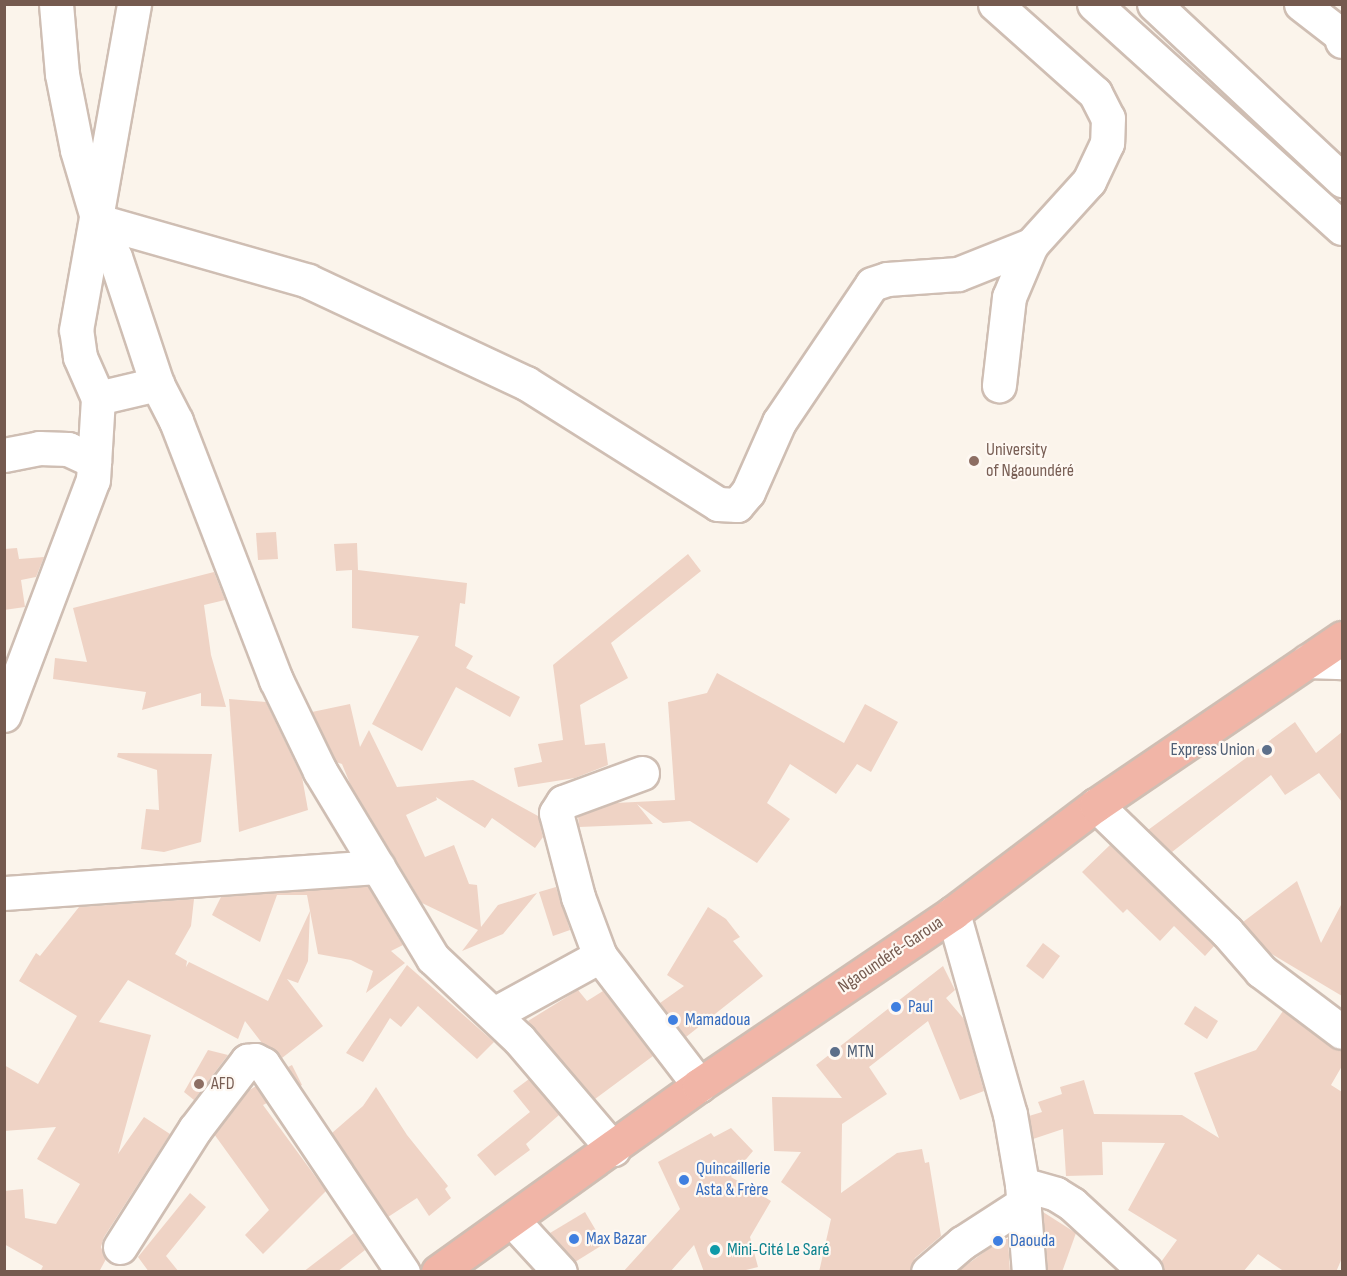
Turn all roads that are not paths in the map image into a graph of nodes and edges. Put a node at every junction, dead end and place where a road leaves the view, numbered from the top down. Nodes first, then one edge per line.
1 (56, 4) edge
2 (134, 4) edge
3 (995, 4) edge
4 (1095, 4) edge
5 (1154, 4) edge
6 (1301, 4) edge
7 (1342, 27) edge
8 (1342, 180) edge
9 (98, 221) junction
10 (1342, 228) edge
11 (1031, 245) junction
12 (157, 384) junction
13 (999, 385) dead end
14 (98, 398) junction
15 (4, 455) edge
16 (94, 461) junction
17 (1342, 638) edge
18 (1308, 661) junction
19 (1342, 662) edge
20 (4, 715) edge
21 (642, 773) dead end
22 (1096, 805) junction
23 (378, 867) junction
24 (4, 893) edge
25 (953, 913) junction
26 (600, 956) junction
27 (494, 1014) junction
28 (1342, 1032) edge
29 (699, 1085) junction
30 (613, 1149) junction
31 (1023, 1193) junction
32 (513, 1221) junction
33 (120, 1247) dead end
34 (403, 1272) edge
35 (438, 1272) edge
36 (560, 1272) edge
37 (928, 1272) edge
38 (1029, 1272) edge
39 (1146, 1272) edge

1 - 9 street
2 - 9 street
3 - 11 street
4 - 10 street
5 - 8 street
6 - 7 street
9 - 11 street
9 - 12 street
9 - 14 street
11 - 13 street
12 - 14 street
12 - 23 street
14 - 16 street
15 - 16 street
16 - 20 street
17 - 18 highway, Ngaoundéré-Garoua
18 - 19 street
18 - 22 highway, Ngaoundéré-Garoua
21 - 26 street
22 - 25 highway, Ngaoundéré-Garoua
22 - 28 street
23 - 24 street
23 - 27 street
25 - 29 highway, Ngaoundéré-Garoua
25 - 31 street
26 - 27 street
26 - 29 street
27 - 30 street
29 - 30 highway, Ngaoundéré-Garoua
30 - 32 highway, Ngaoundéré-Garoua
31 - 37 street
31 - 38 street
31 - 39 street
32 - 35 highway, Ngaoundéré-Garoua
32 - 36 street
33 - 34 street

